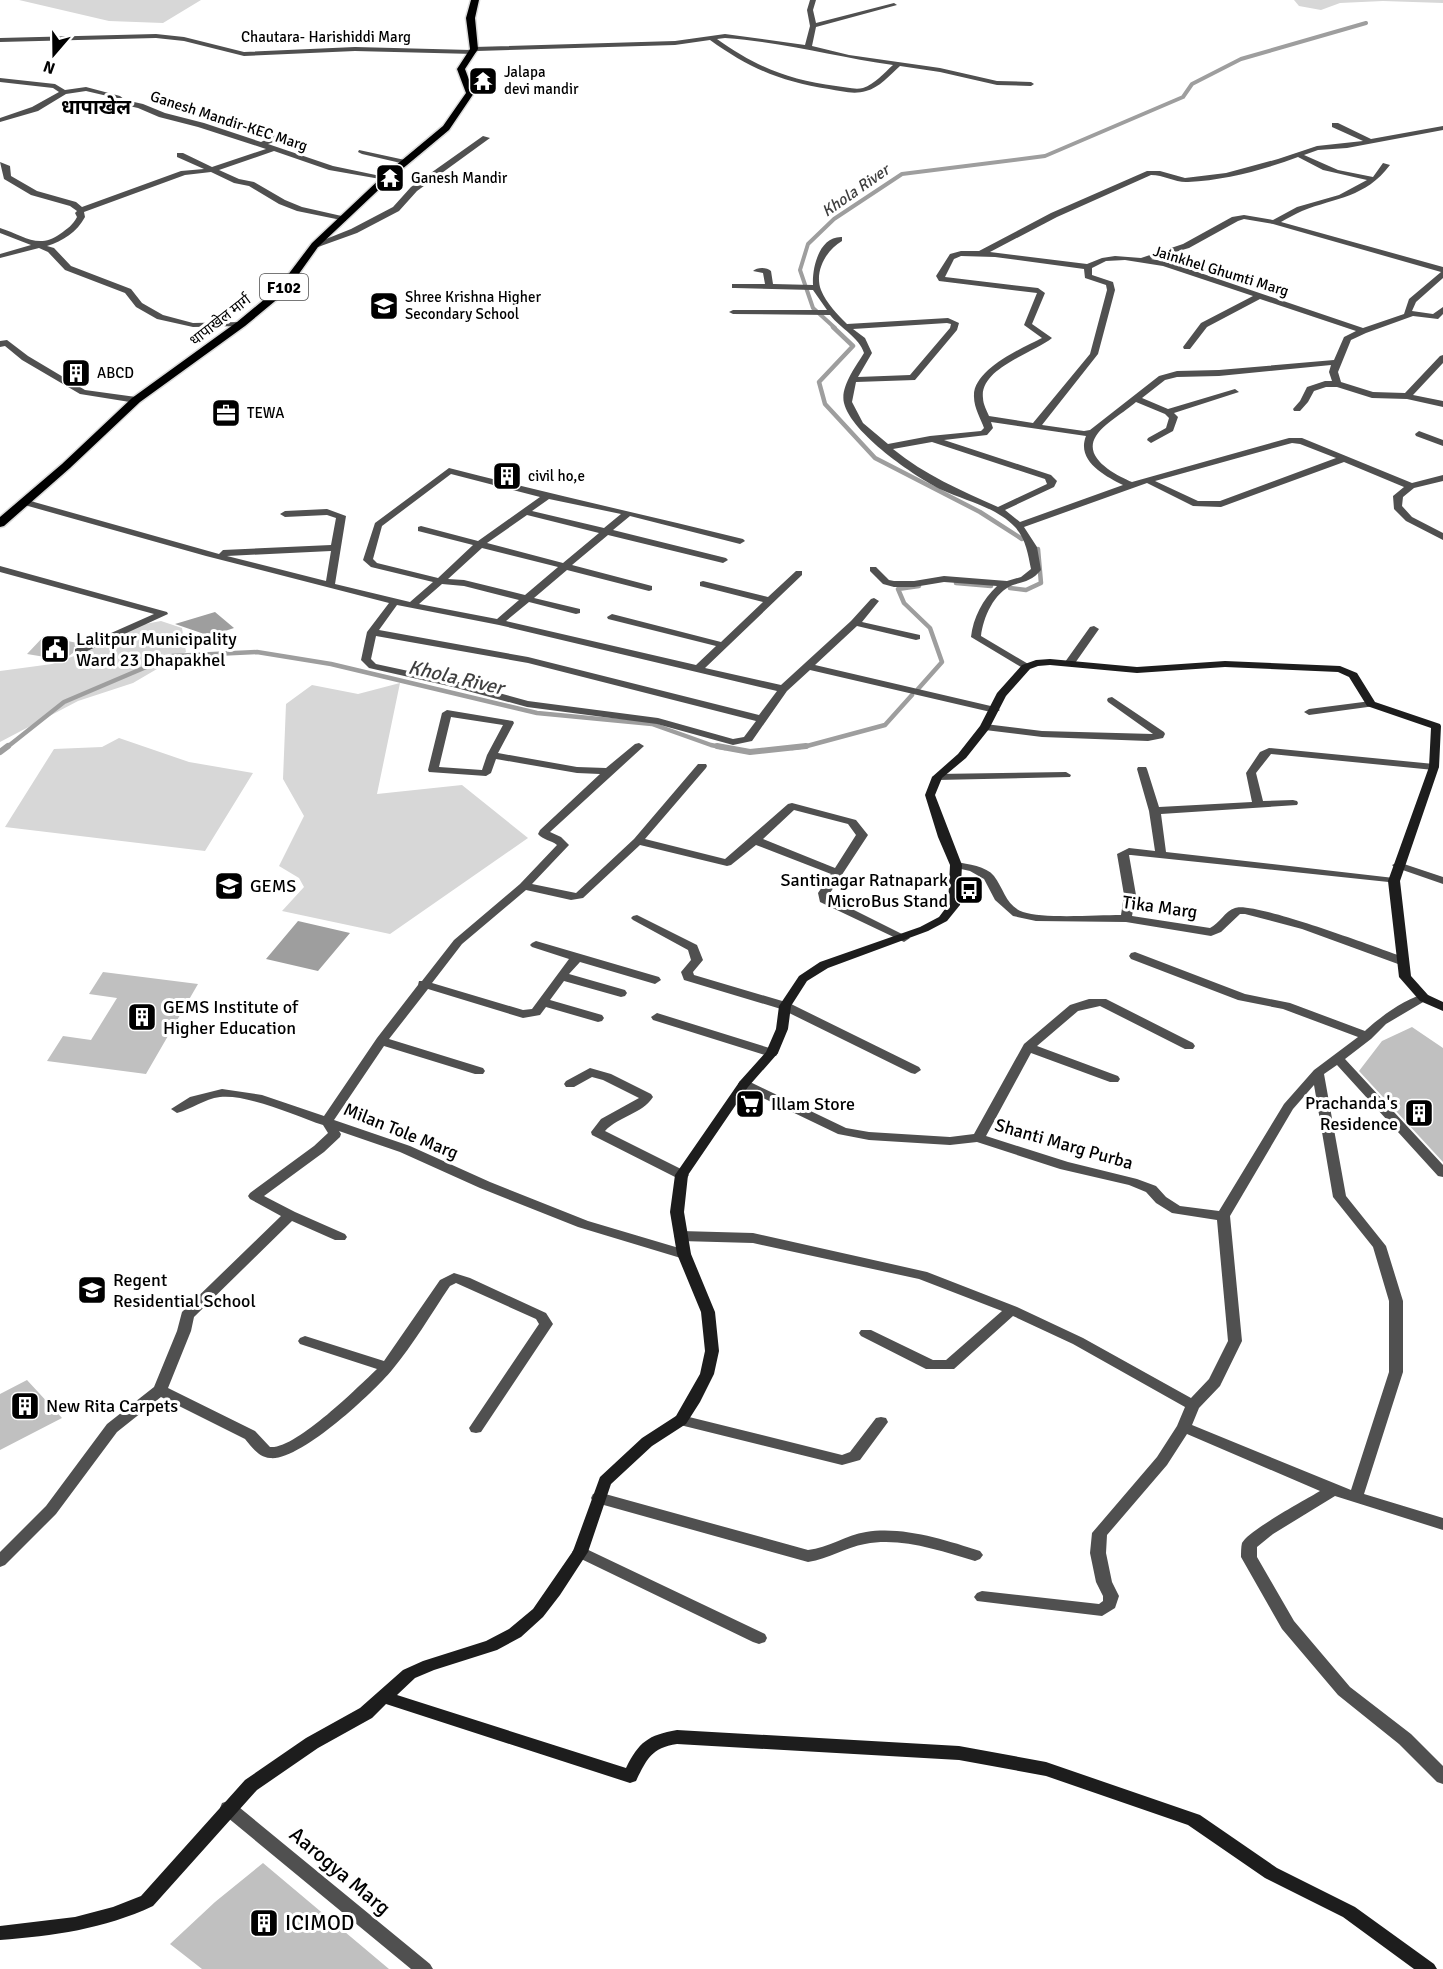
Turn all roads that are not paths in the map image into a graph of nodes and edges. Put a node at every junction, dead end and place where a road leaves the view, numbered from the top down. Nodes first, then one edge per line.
1 (475, 0) edge
2 (813, 0) edge
3 (894, 5) dead end
4 (813, 26) junction
5 (711, 38) junction
6 (0, 39) edge
7 (808, 47) junction
8 (474, 50) junction
9 (898, 64) junction
10 (0, 80) edge
11 (1031, 84) dead end
12 (64, 92) junction
13 (0, 120) edge
14 (1335, 125) dead end
15 (1443, 128) edge
16 (279, 137) dead end
17 (486, 138) dead end
18 (1370, 141) junction
19 (260, 145) junction
20 (273, 149) junction
21 (362, 152) dead end
22 (180, 155) dead end
23 (1299, 155) junction
24 (405, 162) junction
25 (0, 164) edge
26 (1386, 165) dead end
27 (211, 170) junction
28 (386, 178) junction
29 (1374, 179) junction
30 (81, 210) junction
31 (343, 219) junction
32 (1274, 222) junction
33 (0, 230) edge
34 (839, 239) dead end
35 (34, 245) junction
36 (315, 245) junction
37 (982, 253) junction
38 (0, 256) edge
39 (1141, 260) junction
40 (1088, 267) junction
41 (757, 271) dead end
42 (1443, 272) edge
43 (735, 286) dead end
44 (769, 286) junction
45 (817, 288) junction
46 (1260, 296) junction
47 (1443, 309) edge
48 (733, 312) dead end
49 (834, 314) junction
50 (1412, 314) junction
51 (240, 324) junction
52 (846, 327) junction
53 (1363, 331) junction
54 (0, 344) edge
55 (1187, 347) dead end
56 (1443, 358) edge
57 (1339, 362) junction
58 (852, 380) junction
59 (1338, 384) junction
60 (1235, 392) dead end
61 (1407, 396) junction
62 (1136, 399) junction
63 (136, 400) junction
64 (1443, 404) edge
65 (1297, 409) dead end
66 (1168, 412) junction
67 (984, 418) junction
68 (1035, 427) junction
69 (1093, 432) junction
70 (1419, 434) dead end
71 (930, 439) junction
72 (1151, 440) dead end
73 (1443, 443) edge
74 (887, 447) junction
75 (1345, 458) junction
76 (1443, 478) edge
77 (1147, 480) junction
78 (1432, 481) junction
79 (1132, 486) junction
80 (1411, 486) junction
81 (1443, 487) edge
82 (547, 496) junction
83 (24, 501) junction
84 (998, 510) junction
85 (526, 512) junction
86 (628, 513) junction
87 (285, 514) dead end
88 (0, 523) edge
89 (1019, 526) junction
90 (421, 529) dead end
91 (606, 531) junction
92 (1443, 537) edge
93 (740, 541) dead end
94 (480, 544) junction
95 (336, 548) junction
96 (209, 554) junction
97 (723, 560) dead end
98 (568, 566) junction
99 (0, 569) edge
100 (873, 569) dead end
101 (799, 573) dead end
102 (440, 580) junction
103 (330, 584) junction
104 (703, 584) dead end
105 (1008, 584) junction
106 (649, 588) dead end
107 (527, 599) junction
108 (771, 601) junction
109 (874, 601) dead end
110 (395, 602) junction
111 (412, 605) junction
112 (576, 611) dead end
113 (612, 617) dead end
114 (499, 622) junction
115 (855, 623) junction
116 (1094, 630) dead end
117 (372, 632) junction
118 (916, 637) dead end
119 (722, 645) junction
120 (79, 651) dead end
121 (1069, 664) junction
122 (807, 666) junction
123 (1026, 667) junction
124 (699, 668) junction
125 (783, 689) junction
126 (1112, 700) dead end
127 (1371, 704) junction
128 (995, 710) junction
129 (1309, 712) dead end
130 (762, 719) junction
131 (1440, 724) edge
132 (984, 727) junction
133 (639, 746) dead end
134 (492, 755) junction
135 (702, 766) dead end
136 (1434, 767) junction
137 (1142, 769) dead end
138 (609, 771) junction
139 (1066, 775) dead end
140 (937, 777) junction
141 (1293, 803) dead end
142 (1258, 805) junction
143 (1155, 811) junction
144 (638, 840) junction
145 (755, 840) junction
146 (1161, 854) junction
147 (956, 865) junction
148 (1398, 865) junction
149 (838, 873) junction
150 (1443, 880) edge
151 (1394, 881) junction
152 (524, 886) junction
153 (637, 918) dead end
154 (1126, 919) junction
155 (904, 938) junction
156 (536, 945) dead end
157 (578, 956) junction
158 (1135, 956) dead end
159 (1402, 961) junction
160 (561, 976) junction
161 (655, 980) dead end
162 (423, 984) junction
163 (621, 993) dead end
164 (1424, 998) junction
165 (542, 1002) junction
166 (786, 1006) junction
167 (1443, 1007) edge
168 (657, 1017) dead end
169 (598, 1018) dead end
170 (1367, 1035) junction
171 (381, 1041) junction
172 (1189, 1046) dead end
173 (1028, 1047) junction
174 (772, 1053) junction
175 (1338, 1059) junction
176 (915, 1070) dead end
177 (479, 1071) dead end
178 (1318, 1073) junction
179 (1114, 1079) dead end
180 (570, 1084) dead end
181 (744, 1084) junction
182 (177, 1109) dead end
183 (327, 1121) junction
184 (978, 1138) junction
185 (1443, 1173) edge
186 (682, 1175) junction
187 (290, 1215) junction
188 (1223, 1216) junction
189 (681, 1236) junction
190 (340, 1237) dead end
191 (684, 1254) junction
192 (1012, 1310) junction
193 (866, 1333) dead end
194 (305, 1341) dead end
195 (387, 1367) junction
196 (160, 1390) junction
197 (1193, 1405) junction
198 (681, 1420) junction
199 (881, 1422) dead end
200 (1184, 1427) junction
201 (476, 1428) dead end
202 (1333, 1490) junction
203 (1356, 1497) junction
204 (598, 1498) junction
205 (1443, 1524) edge
206 (580, 1552) junction
207 (975, 1555) dead end
208 (0, 1561) edge
209 (982, 1597) dead end
210 (759, 1638) dead end
211 (383, 1697) junction
212 (1443, 1777) edge
213 (228, 1808) junction
214 (0, 1934) edge
215 (424, 1969) edge
216 (1428, 1969) edge

1 - 8 main road, धापाखेल मार्ग / F102
2 - 4 street
3 - 4 street
4 - 7 street
5 - 7 street, Chautara- Harishiddi Marg
5 - 8 street, Chautara- Harishiddi Marg
5 - 9 street
6 - 8 street, Chautara- Harishiddi Marg
7 - 9 street, Chautara- Harishiddi Marg
8 - 24 main road, धापाखेल मार्ग / F102
9 - 11 street, Chautara- Harishiddi Marg
10 - 12 street
12 - 13 street, Ganesh Mandir-KEC Marg
12 - 19 street, Ganesh Mandir-KEC Marg
14 - 18 street
15 - 18 street
16 - 19 street
17 - 36 street
18 - 23 street
19 - 20 street, Ganesh Mandir-KEC Marg
20 - 27 street
20 - 28 street, Ganesh Mandir-KEC Marg
21 - 24 street
22 - 27 street
23 - 29 street
23 - 37 street
24 - 28 main road, धापाखेल मार्ग / F102
25 - 30 street
26 - 29 street
27 - 30 street
27 - 31 street
28 - 31 main road, धापाखेल मार्ग / F102
29 - 32 street
30 - 35 street
31 - 36 main road, धापाखेल मार्ग / F102
32 - 39 street
32 - 42 street
33 - 35 street
34 - 45 street
35 - 38 street
35 - 51 street
36 - 51 main road, धापाखेल मार्ग / F102
37 - 40 street, Jainkhel Ghumti Marg
37 - 67 street, Jainkhel Ghumti Marg
39 - 40 street, Jainkhel Ghumti Marg
39 - 46 street, Jainkhel Ghumti Marg
40 - 68 street
41 - 44 street
42 - 50 street
43 - 44 street
44 - 45 street
45 - 49 street
46 - 53 street, Jainkhel Ghumti Marg
46 - 55 street
47 - 50 street
48 - 49 street
49 - 52 street
50 - 53 street
51 - 63 main road, धापाखेल मार्ग / F102
52 - 58 street
52 - 58 street
53 - 57 street
54 - 63 street
56 - 61 street
57 - 59 street
57 - 62 street
58 - 74 street
59 - 61 street
59 - 65 street
60 - 66 street
61 - 64 street
62 - 66 street
62 - 69 street
63 - 83 main road, धापाखेल मार्ग / F102
66 - 72 street
67 - 68 street
67 - 71 street
68 - 69 street
69 - 79 street
70 - 73 street
71 - 74 street
71 - 84 street
74 - 84 street
75 - 77 street
75 - 77 street
75 - 80 street
76 - 78 street
77 - 79 street
78 - 80 street
78 - 81 street
79 - 89 street
80 - 92 street
82 - 85 street
82 - 86 street
82 - 102 street
83 - 88 main road, धापाखेल मार्ग / F102
83 - 96 street
84 - 89 street
85 - 91 street
85 - 94 street
86 - 91 street
86 - 93 street
87 - 95 street
89 - 105 street
90 - 94 street
91 - 97 street
91 - 98 street
94 - 98 street
94 - 102 street
95 - 96 street
95 - 103 street
96 - 103 street
98 - 106 street
98 - 107 street
99 - 120 street
100 - 105 street
101 - 108 street
102 - 107 street
102 - 111 street
103 - 110 street
104 - 108 street
105 - 123 street
107 - 112 street
107 - 114 street
108 - 119 street
109 - 115 street
110 - 111 street
110 - 117 street
111 - 114 street
113 - 119 street
114 - 124 street
115 - 118 street
115 - 122 street
116 - 121 street
117 - 130 street
117 - 130 street
119 - 124 street
121 - 123 main road
121 - 127 main road
122 - 125 street
122 - 128 street
123 - 128 main road
124 - 125 street
125 - 130 street
126 - 132 street
127 - 129 street
127 - 131 main road
128 - 132 main road
131 - 136 main road
132 - 140 main road
133 - 138 street
134 - 134 street
134 - 138 street
135 - 144 street
136 - 142 street
136 - 148 main road
137 - 143 street
138 - 152 street, Milan Tole Marg
139 - 140 street
140 - 147 main road
141 - 142 street
142 - 143 street
143 - 146 street
144 - 145 street
144 - 152 street
145 - 149 street
145 - 149 street
146 - 151 street
146 - 154 street
147 - 154 street, Tika Marg
147 - 155 main road
148 - 150 street
148 - 151 main road
149 - 155 street
151 - 159 main road
152 - 162 street, Milan Tole Marg
153 - 166 street
154 - 159 street, Tika Marg
155 - 166 main road
156 - 157 street
157 - 160 street
157 - 161 street
158 - 170 street
159 - 164 main road
160 - 163 street
160 - 165 street
162 - 165 street
162 - 171 street, Milan Tole Marg
164 - 167 main road
164 - 170 street
165 - 169 street
166 - 174 main road
166 - 176 street
168 - 174 street
170 - 175 street
171 - 177 street
171 - 183 street, Milan Tole Marg
172 - 173 street
173 - 179 street
173 - 184 street
174 - 181 main road
175 - 178 street
175 - 185 street
178 - 188 street
178 - 203 street
180 - 186 street
181 - 184 street, Shanti Marg Purba
181 - 186 main road
182 - 183 street
183 - 187 street
183 - 191 street, Milan Tole Marg
184 - 188 street, Shanti Marg Purba
186 - 189 main road
187 - 190 street
187 - 196 street
188 - 197 street
189 - 191 main road
189 - 192 street
191 - 198 main road
192 - 193 street
192 - 197 street
194 - 195 street
195 - 196 street
195 - 201 street
196 - 208 street
197 - 200 street
198 - 199 street
198 - 204 main road
200 - 202 street
200 - 209 street
202 - 203 street
202 - 212 street
203 - 205 street
204 - 206 main road
204 - 207 street
206 - 210 street
206 - 211 main road
211 - 213 main road
211 - 216 main road
213 - 214 main road
213 - 215 street, Aarogya Marg

